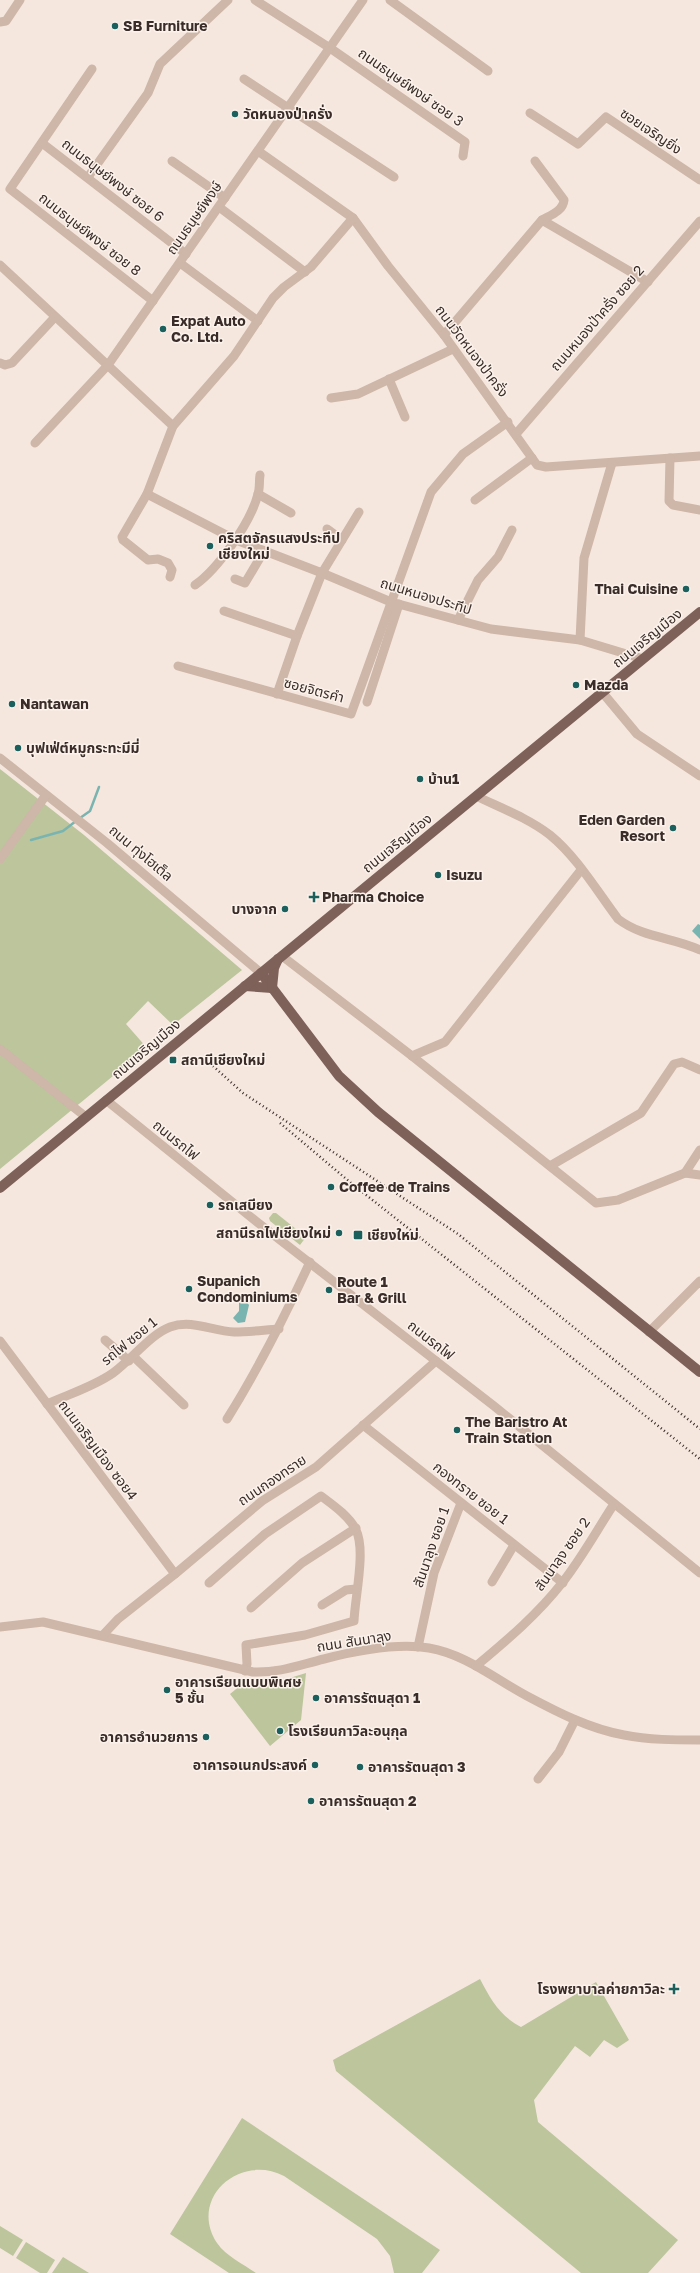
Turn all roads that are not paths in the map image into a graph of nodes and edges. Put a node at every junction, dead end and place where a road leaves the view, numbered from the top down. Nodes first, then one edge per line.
1 (20, 0) edge
2 (228, 0) edge
3 (255, 0) edge
4 (363, 0) edge
5 (390, 0) edge
6 (0, 22) edge
7 (330, 48) junction
8 (92, 69) dead end
9 (488, 71) dead end
10 (244, 79) dead end
11 (287, 109) junction
12 (530, 113) dead end
13 (42, 143) junction
14 (258, 151) junction
15 (463, 156) dead end
16 (172, 161) dead end
17 (534, 161) dead end
18 (88, 177) junction
19 (394, 177) dead end
20 (700, 180) edge
21 (225, 198) junction
22 (219, 207) junction
23 (542, 220) junction
24 (700, 221) edge
25 (356, 222) junction
26 (186, 254) junction
27 (180, 262) junction
28 (0, 265) edge
29 (305, 272) junction
30 (648, 282) junction
31 (153, 301) junction
32 (55, 317) junction
33 (258, 321) junction
34 (444, 335) junction
35 (454, 348) junction
36 (0, 363) edge
37 (108, 365) junction
38 (389, 379) junction
39 (330, 398) dead end
40 (405, 417) dead end
41 (508, 422) junction
42 (173, 426) junction
43 (516, 434) junction
44 (35, 443) dead end
45 (700, 456) edge
46 (532, 458) junction
47 (670, 458) junction
48 (612, 463) junction
49 (260, 476) dead end
50 (147, 494) junction
51 (258, 494) junction
52 (475, 500) dead end
53 (700, 510) edge
54 (359, 512) dead end
55 (291, 513) dead end
56 (327, 529) dead end
57 (512, 530) dead end
58 (236, 540) junction
59 (342, 540) junction
60 (264, 552) junction
61 (322, 573) junction
62 (170, 577) dead end
63 (235, 579) dead end
64 (195, 586) dead end
65 (395, 603) junction
66 (224, 611) dead end
67 (700, 612) edge
68 (458, 620) junction
69 (297, 636) junction
70 (580, 640) junction
71 (643, 659) junction
72 (178, 666) dead end
73 (602, 692) junction
74 (277, 694) junction
75 (367, 702) dead end
76 (0, 758) edge
77 (700, 776) edge
78 (46, 796) junction
79 (476, 796) junction
80 (0, 859) edge
81 (581, 870) junction
82 (700, 950) edge
83 (280, 957) junction
84 (261, 973) junction
85 (245, 986) junction
86 (272, 988) junction
87 (0, 1049) edge
88 (412, 1056) junction
89 (700, 1070) edge
90 (106, 1100) junction
91 (86, 1117) junction
92 (700, 1150) edge
93 (550, 1166) junction
94 (686, 1173) junction
95 (700, 1176) edge
96 (0, 1188) edge
97 (310, 1262) junction
98 (700, 1281) edge
99 (279, 1329) junction
100 (649, 1332) junction
101 (105, 1340) dead end
102 (0, 1341) edge
103 (131, 1359) junction
104 (436, 1361) junction
105 (700, 1372) edge
106 (47, 1404) junction
107 (184, 1405) dead end
108 (227, 1419) dead end
109 (363, 1425) junction
110 (461, 1503) junction
111 (614, 1504) junction
112 (356, 1528) junction
113 (514, 1545) junction
114 (700, 1573) edge
115 (176, 1574) junction
116 (492, 1582) dead end
117 (209, 1583) dead end
118 (563, 1583) junction
119 (356, 1589) junction
120 (322, 1606) dead end
121 (251, 1608) dead end
122 (0, 1627) edge
123 (103, 1635) junction
124 (418, 1647) junction
125 (476, 1666) junction
126 (245, 1670) junction
127 (575, 1720) junction
128 (700, 1740) edge
129 (538, 1780) dead end

1 - 6 street
2 - 18 street
3 - 7 street
4 - 7 street, ถนนธนุษย์พงษ์
5 - 9 street
7 - 11 street, ถนนธนุษย์พงษ์
7 - 15 street, ถนนธนุษย์พงษ์ ซอย 3
8 - 13 street
10 - 11 street
11 - 14 street, ถนนธนุษย์พงษ์
11 - 19 street
12 - 20 street, ซอยเจริญยิ่ง
13 - 18 street, ถนนธนุษย์พงษ์ ซอย 6
13 - 31 street, ถนนธนุษย์พงษ์ ซอย 8
14 - 21 street, ถนนธนุษย์พงษ์
14 - 25 street, ถนนวัดหนองป่าครั่ง
16 - 21 street
17 - 23 street
18 - 26 street, ถนนธนุษย์พงษ์ ซอย 6
21 - 22 street, ถนนธนุษย์พงษ์
22 - 26 street, ถนนธนุษย์พงษ์
22 - 29 street
23 - 30 street
23 - 34 street
24 - 30 street, ถนนหนองป่าครั่ง ซอย 2
25 - 29 street
25 - 34 street, ถนนวัดหนองป่าครั่ง
26 - 27 street, ถนนธนุษย์พงษ์
27 - 31 street, ถนนธนุษย์พงษ์
27 - 33 street
28 - 32 street
29 - 33 street
30 - 43 street, ถนนหนองป่าครั่ง ซอย 2
31 - 37 street, ถนนธนุษย์พงษ์
32 - 36 street
32 - 37 street
33 - 42 street
34 - 35 street, ถนนวัดหนองป่าครั่ง
35 - 38 street
35 - 41 street, ถนนวัดหนองป่าครั่ง
37 - 42 street
37 - 44 street, ถนนธนุษย์พงษ์
38 - 39 street
38 - 40 street
41 - 43 street, ถนนวัดหนองป่าครั่ง
41 - 65 street
42 - 50 street
43 - 46 street, ถนนวัดหนองป่าครั่ง
45 - 47 street, ถนนวัดหนองป่าครั่ง
46 - 48 street, ถนนวัดหนองป่าครั่ง
46 - 52 street
47 - 48 street, ถนนวัดหนองป่าครั่ง
47 - 53 street
48 - 70 street
49 - 51 street
50 - 58 street, ถนนหนองประทีป
50 - 62 street
51 - 55 street
51 - 58 street
54 - 59 street
56 - 59 street
57 - 68 street
58 - 60 street, ถนนหนองประทีป
58 - 64 street
59 - 61 street
60 - 61 street, ถนนหนองประทีป
60 - 63 street
61 - 65 street, ถนนหนองประทีป
61 - 69 street
65 - 68 street, ถนนหนองประทีป
65 - 74 street, ซอยจิตรคำ
65 - 75 street
66 - 69 street
67 - 71 main road, ถนนเจริญเมือง
68 - 70 street, ถนนหนองประทีป
69 - 74 street
70 - 71 street, ถนนหนองประทีป
71 - 73 main road, ถนนเจริญเมือง
72 - 74 street, ซอยจิตรคำ
73 - 77 street
73 - 79 main road, ถนนเจริญเมือง
76 - 78 street, ถนน ทุ่งโฮเต็ล
78 - 80 street
78 - 84 street, ถนน ทุ่งโฮเต็ล
79 - 81 street
79 - 83 main road, ถนนเจริญเมือง
81 - 82 street
81 - 88 street
83 - 84 main road, ถนนเจริญเมือง
83 - 86 main road
83 - 88 street
84 - 85 main road, ถนนเจริญเมือง
84 - 86 main road
85 - 86 main road
85 - 90 main road, ถนนเจริญเมือง
86 - 100 main road
87 - 91 street
88 - 93 street
89 - 93 street
90 - 91 main road, ถนนเจริญเมือง
90 - 97 street, ถนนรถไฟ
91 - 96 main road, ถนนเจริญเมือง
92 - 94 street
93 - 94 street
94 - 95 street
97 - 99 street
97 - 104 street, ถนนรถไฟ
98 - 100 street
99 - 103 street, รถไฟ ซอย 1
99 - 108 street
100 - 105 main road
101 - 103 street
102 - 106 street, ถนนเจริญเมือง ซอย4
103 - 106 street, รถไฟ ซอย 1
103 - 107 street
104 - 109 street, ถนนกองทราย
104 - 111 street, ถนนรถไฟ
106 - 115 street, ถนนเจริญเมือง ซอย4
109 - 110 street, กองทราย ซอย 1
109 - 115 street, ถนนกองทราย
110 - 113 street, กองทราย ซอย 1
110 - 124 street, สันนาลุง ซอย 1
111 - 114 street, ถนนรถไฟ
111 - 118 street, สันนาลุง ซอย 2
112 - 117 street
112 - 119 street
112 - 121 street
113 - 116 street
113 - 118 street, กองทราย ซอย 1
115 - 123 street, ถนนกองทราย
118 - 125 street, สันนาลุง ซอย 2
119 - 120 street
119 - 126 street
122 - 123 street, ถนน สันนาลุง
123 - 126 street, ถนน สันนาลุง
124 - 125 street, ถนน สันนาลุง
124 - 126 street, ถนน สันนาลุง
125 - 127 street, ถนน สันนาลุง
127 - 128 street, ถนน สันนาลุง
127 - 129 street

